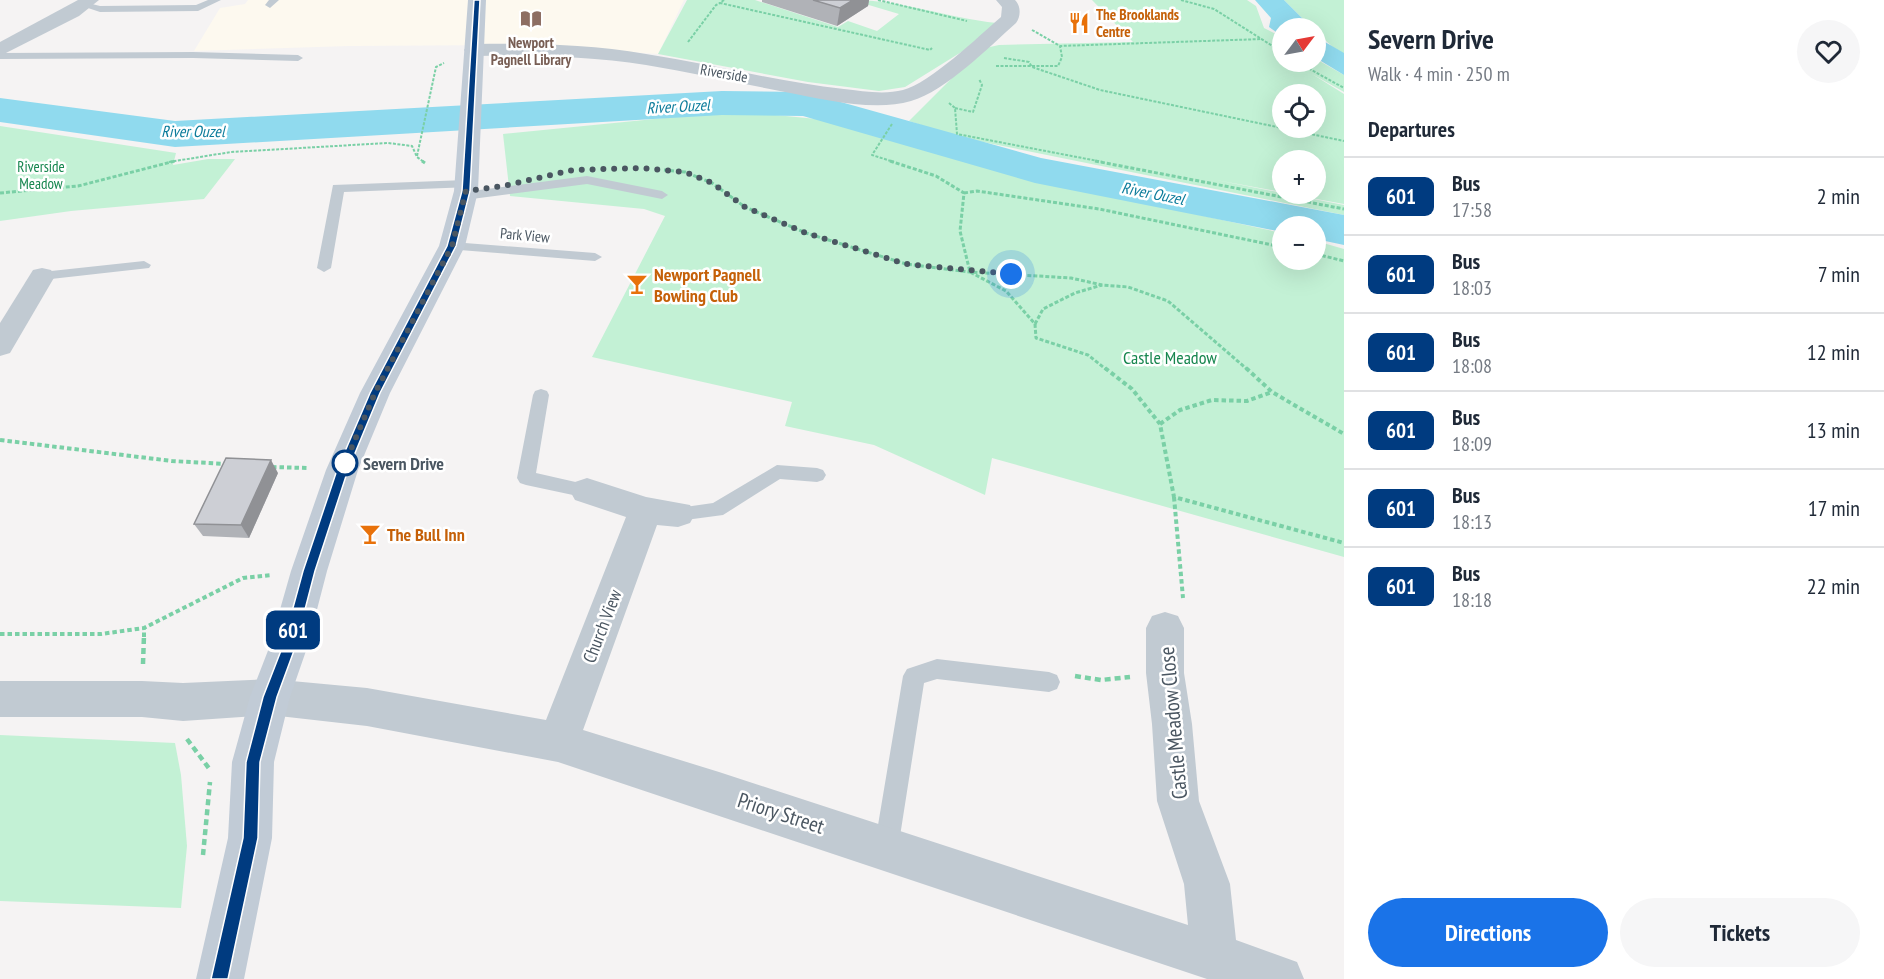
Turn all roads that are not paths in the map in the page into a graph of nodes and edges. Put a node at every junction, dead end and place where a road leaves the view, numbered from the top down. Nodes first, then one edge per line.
1 (216, 0) edge
2 (477, 0) edge
3 (1005, 0) edge
4 (87, 2) edge
5 (0, 50) edge
6 (0, 56) edge
7 (473, 57) junction
8 (298, 58) dead end
9 (465, 190) junction
10 (662, 195) dead end
11 (452, 246) junction
12 (595, 257) dead end
13 (144, 265) dead end
14 (324, 268) dead end
15 (42, 276) joint
16 (3, 336) edge
17 (541, 395) dead end
18 (817, 475) dead end
19 (587, 491) joint
20 (662, 512) junction
21 (1165, 628) road end
22 (1049, 682) road end
23 (270, 697) junction
24 (0, 699) edge
25 (558, 742) junction
26 (886, 849) junction
27 (1215, 968) edge
28 (220, 979) edge
29 (1280, 979) edge

1 - 4 lane
2 - 7 main road
3 - 7 street, Riverside
4 - 5 street
6 - 8 lane
7 - 9 main road
9 - 10 lane
9 - 11 main road
9 - 14 lane
11 - 12 lane, Park View
11 - 23 main road
13 - 15 lane
15 - 16 street
17 - 19 lane
18 - 20 lane
19 - 20 street
20 - 25 street, Church View
21 - 27 street, Castle Meadow Close
22 - 26 lane
23 - 24 street
23 - 25 street, Priory Street
23 - 28 main road
25 - 26 street, Priory Street
26 - 27 street, Priory Street
27 - 29 street, Priory Street

